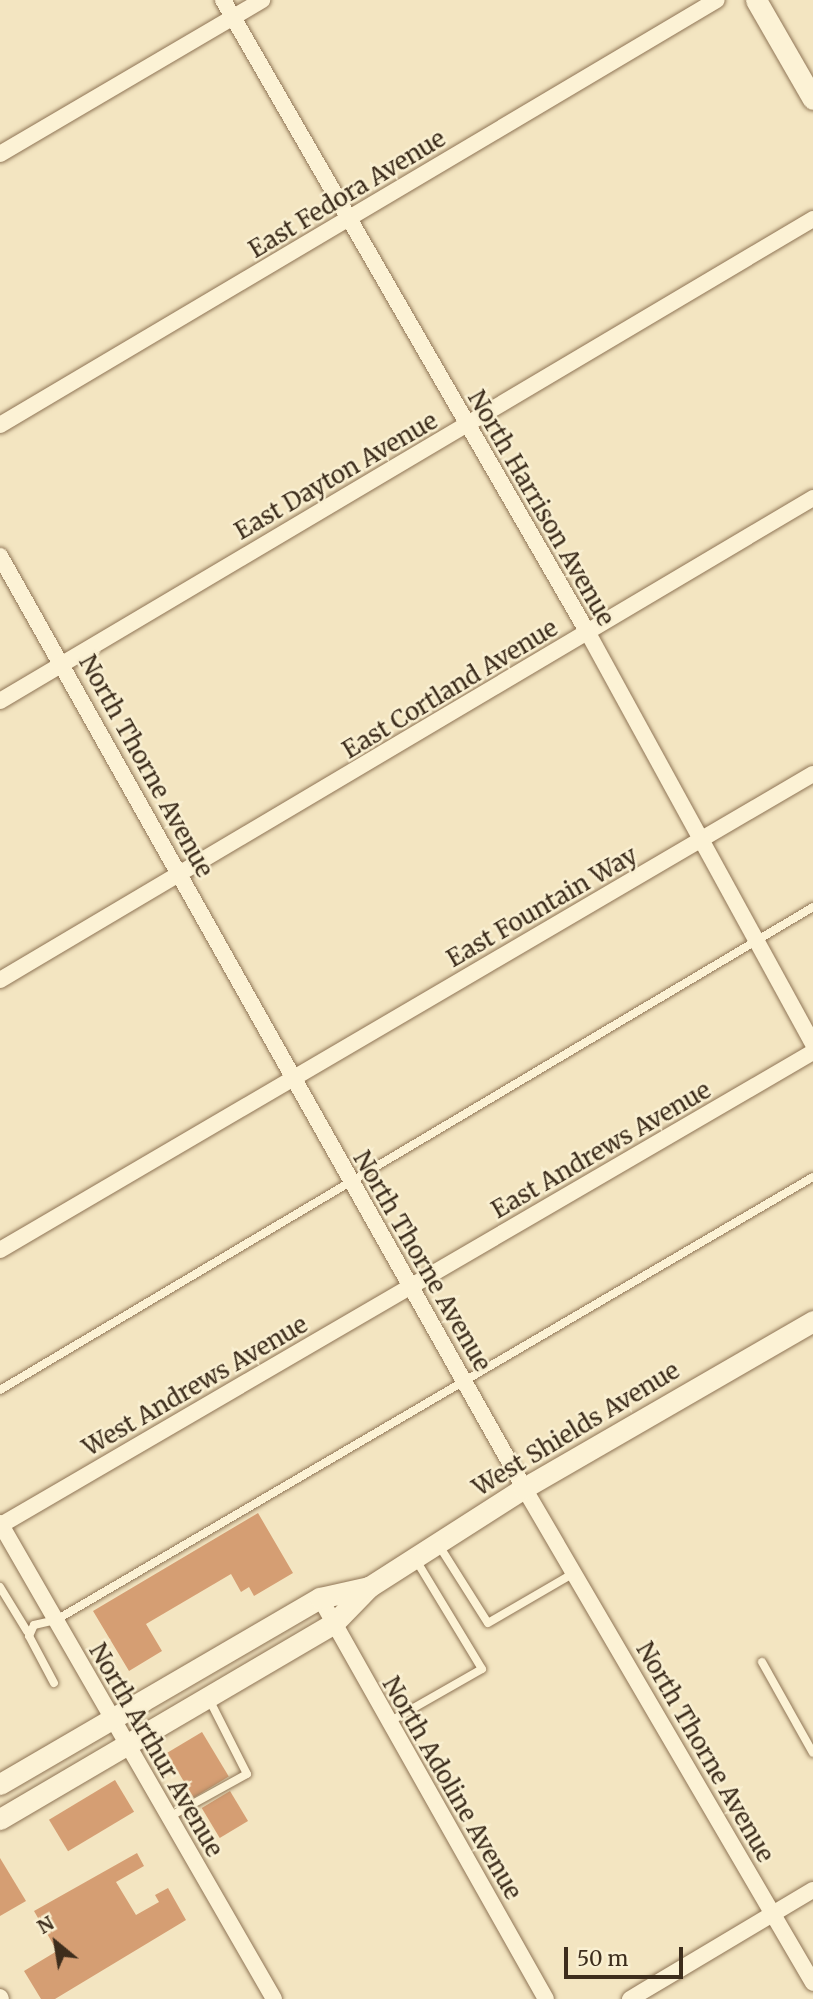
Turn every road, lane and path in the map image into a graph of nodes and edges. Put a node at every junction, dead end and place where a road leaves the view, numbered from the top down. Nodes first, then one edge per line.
1 (223, 0) edge
2 (261, 0) edge
3 (717, 0) edge
4 (756, 0) edge
5 (233, 17) junction
6 (811, 90) edge
7 (0, 154) edge
8 (813, 219) edge
9 (348, 221) junction
10 (0, 425) edge
11 (467, 425) junction
12 (813, 498) edge
13 (0, 556) edge
14 (588, 633) junction
15 (62, 663) junction
16 (0, 701) edge
17 (813, 774) edge
18 (701, 841) junction
19 (182, 875) junction
20 (813, 907) edge
21 (757, 940) junction
22 (0, 980) edge
23 (813, 1044) edge
24 (813, 1052) edge
25 (293, 1079) junction
26 (813, 1177) edge
27 (352, 1182) junction
28 (0, 1250) edge
29 (412, 1287) junction
30 (813, 1321) edge
31 (465, 1382) junction
32 (0, 1390) edge
33 (524, 1488) junction
34 (0, 1524) edge
35 (438, 1543) junction
36 (415, 1557) junction
37 (574, 1573) junction
38 (0, 1587) edge
39 (369, 1587) junction
40 (320, 1598) junction
41 (56, 1619) junction
42 (333, 1624) junction
43 (27, 1631) junction
44 (762, 1662) dead end
45 (54, 1683) dead end
46 (208, 1697) junction
47 (111, 1719) junction
48 (389, 1722) junction
49 (126, 1744) junction
50 (813, 1753) edge
51 (4, 1784) edge
52 (169, 1817) junction
53 (0, 1819) edge
54 (813, 1890) edge
55 (773, 1913) junction
56 (813, 1983) edge
57 (274, 1999) edge
58 (546, 1999) edge
59 (630, 1999) edge

1 - 5 street, North Harrison Avenue
2 - 5 street
3 - 9 street, East Fedora Avenue
4 - 6 main road
5 - 7 street
5 - 9 street, North Harrison Avenue
8 - 11 street, East Dayton Avenue
9 - 10 street, East Fedora Avenue
9 - 11 street, North Harrison Avenue
11 - 14 street, North Harrison Avenue
11 - 15 street, East Dayton Avenue
12 - 14 street, East Cortland Avenue
13 - 15 street, North Thorne Avenue
14 - 18 street, North Harrison Avenue
14 - 19 street, East Cortland Avenue
15 - 16 street, East Dayton Avenue
15 - 19 street, North Thorne Avenue
17 - 18 street, East Fountain Way
18 - 21 street, North Harrison Avenue
18 - 25 street, East Fountain Way
19 - 22 street, East Cortland Avenue
19 - 25 street, North Thorne Avenue
20 - 21 lane
21 - 23 street, North Harrison Avenue
21 - 27 lane
24 - 29 street, East Andrews Avenue
25 - 27 street, North Thorne Avenue
25 - 28 street, East Fountain Way
26 - 31 lane
27 - 29 street, North Thorne Avenue
27 - 32 lane
29 - 31 street, North Thorne Avenue
29 - 34 street, West Andrews Avenue
30 - 33 main road, West Shields Avenue
31 - 33 street, North Thorne Avenue
31 - 41 lane
33 - 35 main road, West Shields Avenue
33 - 37 street, North Thorne Avenue
34 - 41 street, North Arthur Avenue
35 - 36 main road, West Shields Avenue
35 - 37 lane
36 - 39 main road, West Shields Avenue
36 - 48 lane
37 - 55 street, North Thorne Avenue
38 - 43 lane
39 - 40 main road, West Shields Avenue
39 - 42 main road, West Shields Avenue
40 - 42 street, North Adoline Avenue
40 - 47 main road, West Shields Avenue
41 - 43 lane
41 - 47 street, North Arthur Avenue
42 - 46 main road, West Shields Avenue
42 - 48 street, North Adoline Avenue
43 - 45 lane
44 - 50 lane
46 - 49 main road, West Shields Avenue
46 - 52 lane
47 - 49 street, North Arthur Avenue
47 - 51 main road, West Shields Avenue
48 - 58 street, North Adoline Avenue
49 - 52 street, North Arthur Avenue
49 - 53 main road, West Shields Avenue
52 - 57 street, North Arthur Avenue
54 - 55 street
55 - 56 street, North Thorne Avenue
55 - 59 street

